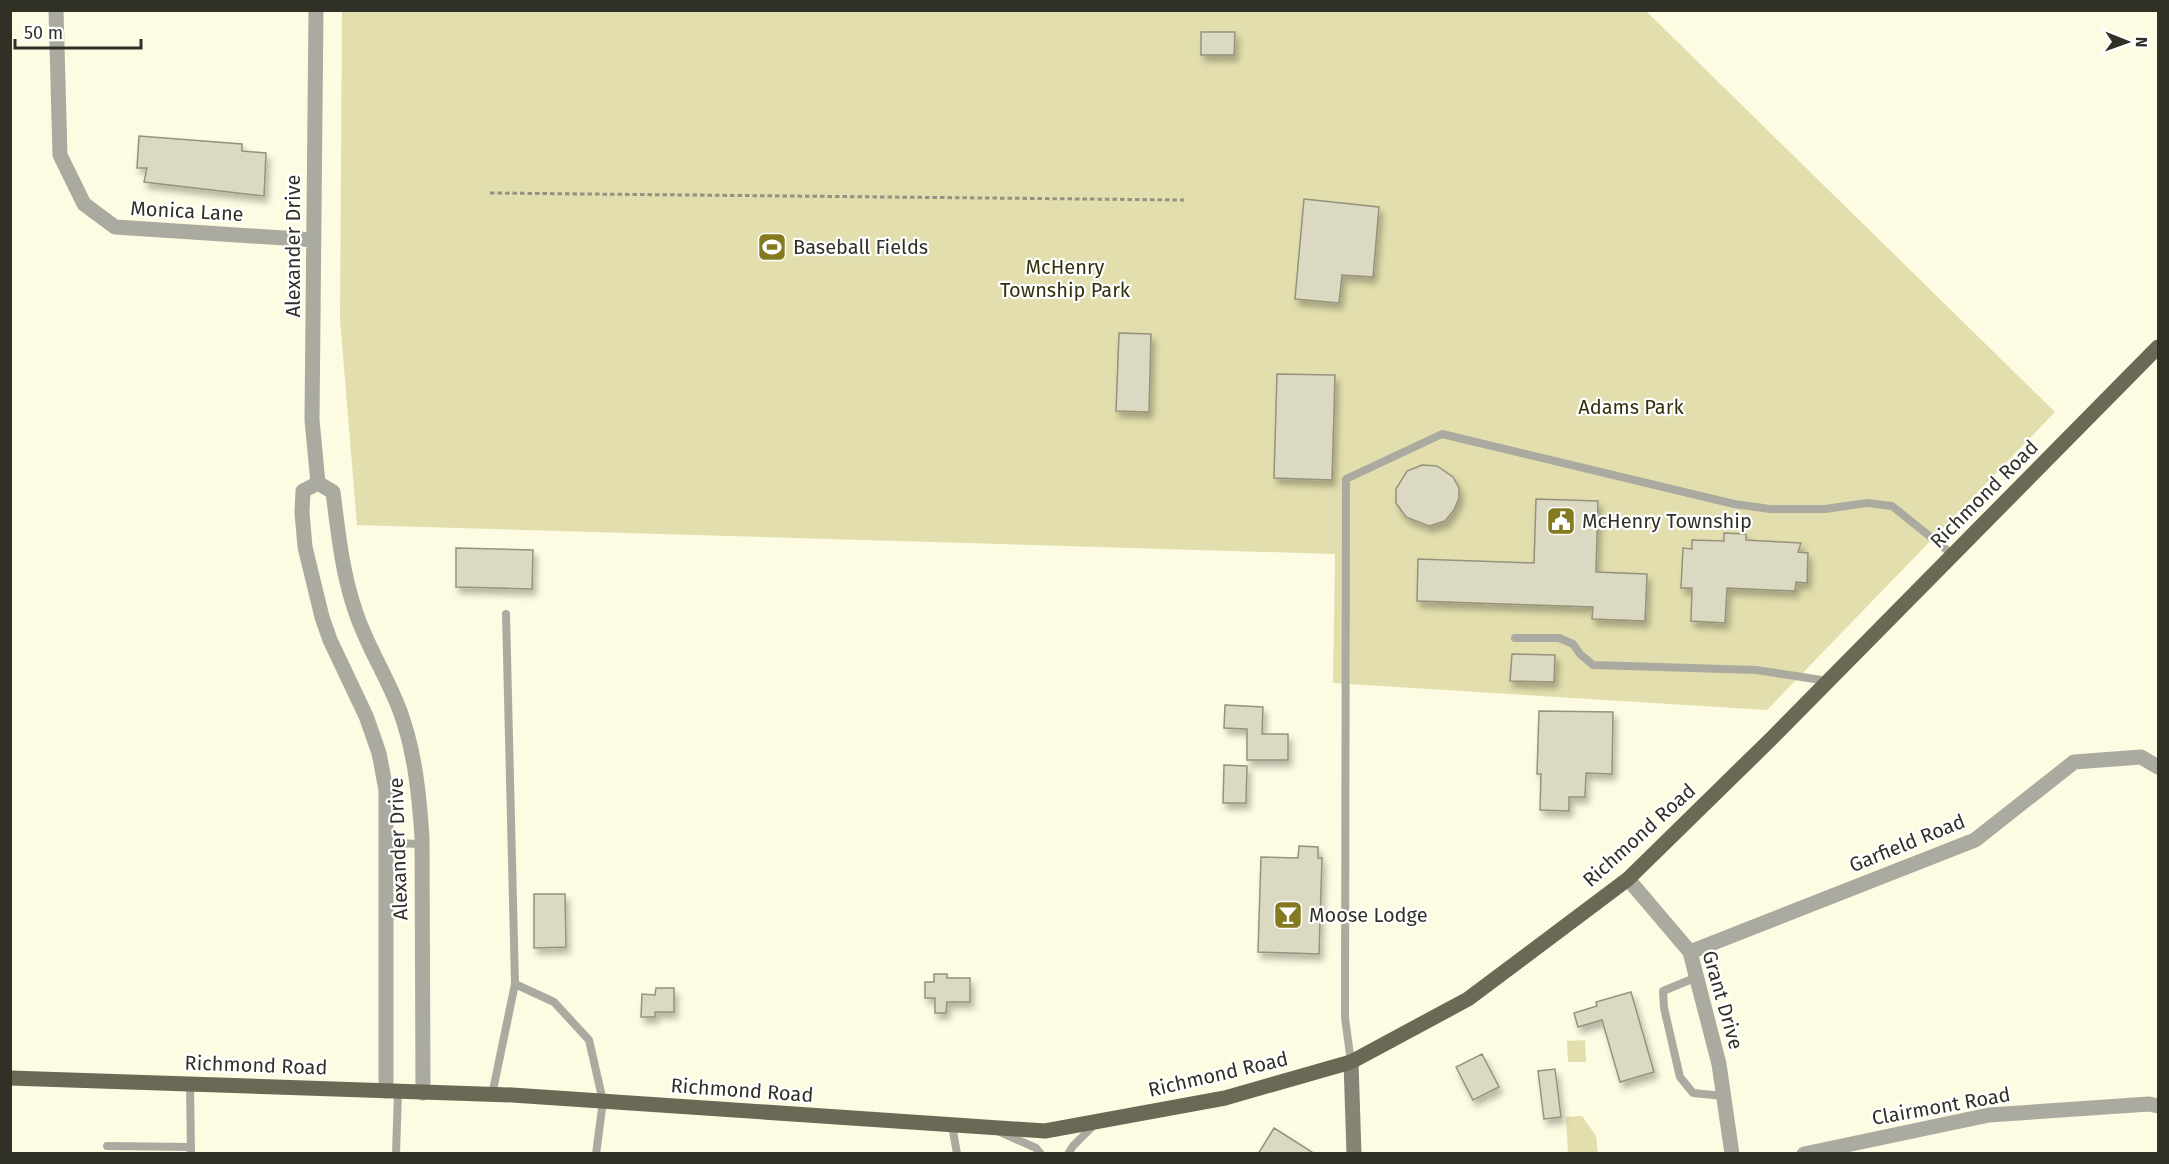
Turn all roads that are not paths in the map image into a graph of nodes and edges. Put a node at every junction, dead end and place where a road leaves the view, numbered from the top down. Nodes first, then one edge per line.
1 (56, 10) edge
2 (316, 10) edge
3 (314, 240) junction
4 (2158, 347) edge
5 (318, 483) junction
6 (1953, 555) junction
7 (506, 614) dead end
8 (1515, 638) dead end
9 (1829, 681) junction
10 (2158, 767) edge
11 (386, 843) junction
12 (422, 844) junction
13 (1628, 879) junction
14 (1690, 952) junction
15 (1697, 977) junction
16 (515, 984) junction
17 (1351, 1062) junction
18 (10, 1078) edge
19 (190, 1084) junction
20 (392, 1091) junction
21 (423, 1093) junction
22 (492, 1095) junction
23 (1724, 1096) junction
24 (603, 1101) junction
25 (2158, 1106) edge
26 (1097, 1122) junction
27 (952, 1125) junction
28 (992, 1128) junction
29 (107, 1146) dead end
30 (191, 1150) edge
31 (396, 1154) edge
32 (596, 1154) edge
33 (957, 1154) edge
34 (1041, 1154) edge
35 (1068, 1154) edge
36 (1354, 1154) edge
37 (1732, 1154) edge
38 (1804, 1154) edge

1 - 3 street, Monica Lane
2 - 3 street, Alexander Drive
3 - 5 street, Alexander Drive
4 - 6 main road, Richmond Road
5 - 11 street, Alexander Drive
5 - 12 street, Alexander Drive
6 - 9 main road, Richmond Road
6 - 17 lane
7 - 16 lane
8 - 9 lane
9 - 13 main road, Richmond Road
10 - 14 street, Garfield Road
11 - 12 lane
11 - 20 street, Alexander Drive
12 - 21 street, Alexander Drive
13 - 14 street, Grant Drive
13 - 17 main road, Richmond Road
14 - 15 street, Grant Drive
15 - 23 street, Grant Drive
15 - 23 lane
16 - 22 lane
16 - 24 lane
17 - 26 main road, Richmond Road
17 - 36 street
18 - 19 main road, Richmond Road
19 - 20 main road, Richmond Road
19 - 30 lane
20 - 21 main road, Richmond Road
20 - 31 lane
21 - 22 main road, Richmond Road
22 - 24 main road, Richmond Road
23 - 37 street, Grant Drive
24 - 27 main road, Richmond Road
24 - 32 lane
25 - 38 street, Clairmont Road
26 - 28 main road, Richmond Road
26 - 35 lane
27 - 28 main road, Richmond Road
27 - 33 lane
28 - 34 lane
29 - 30 lane

